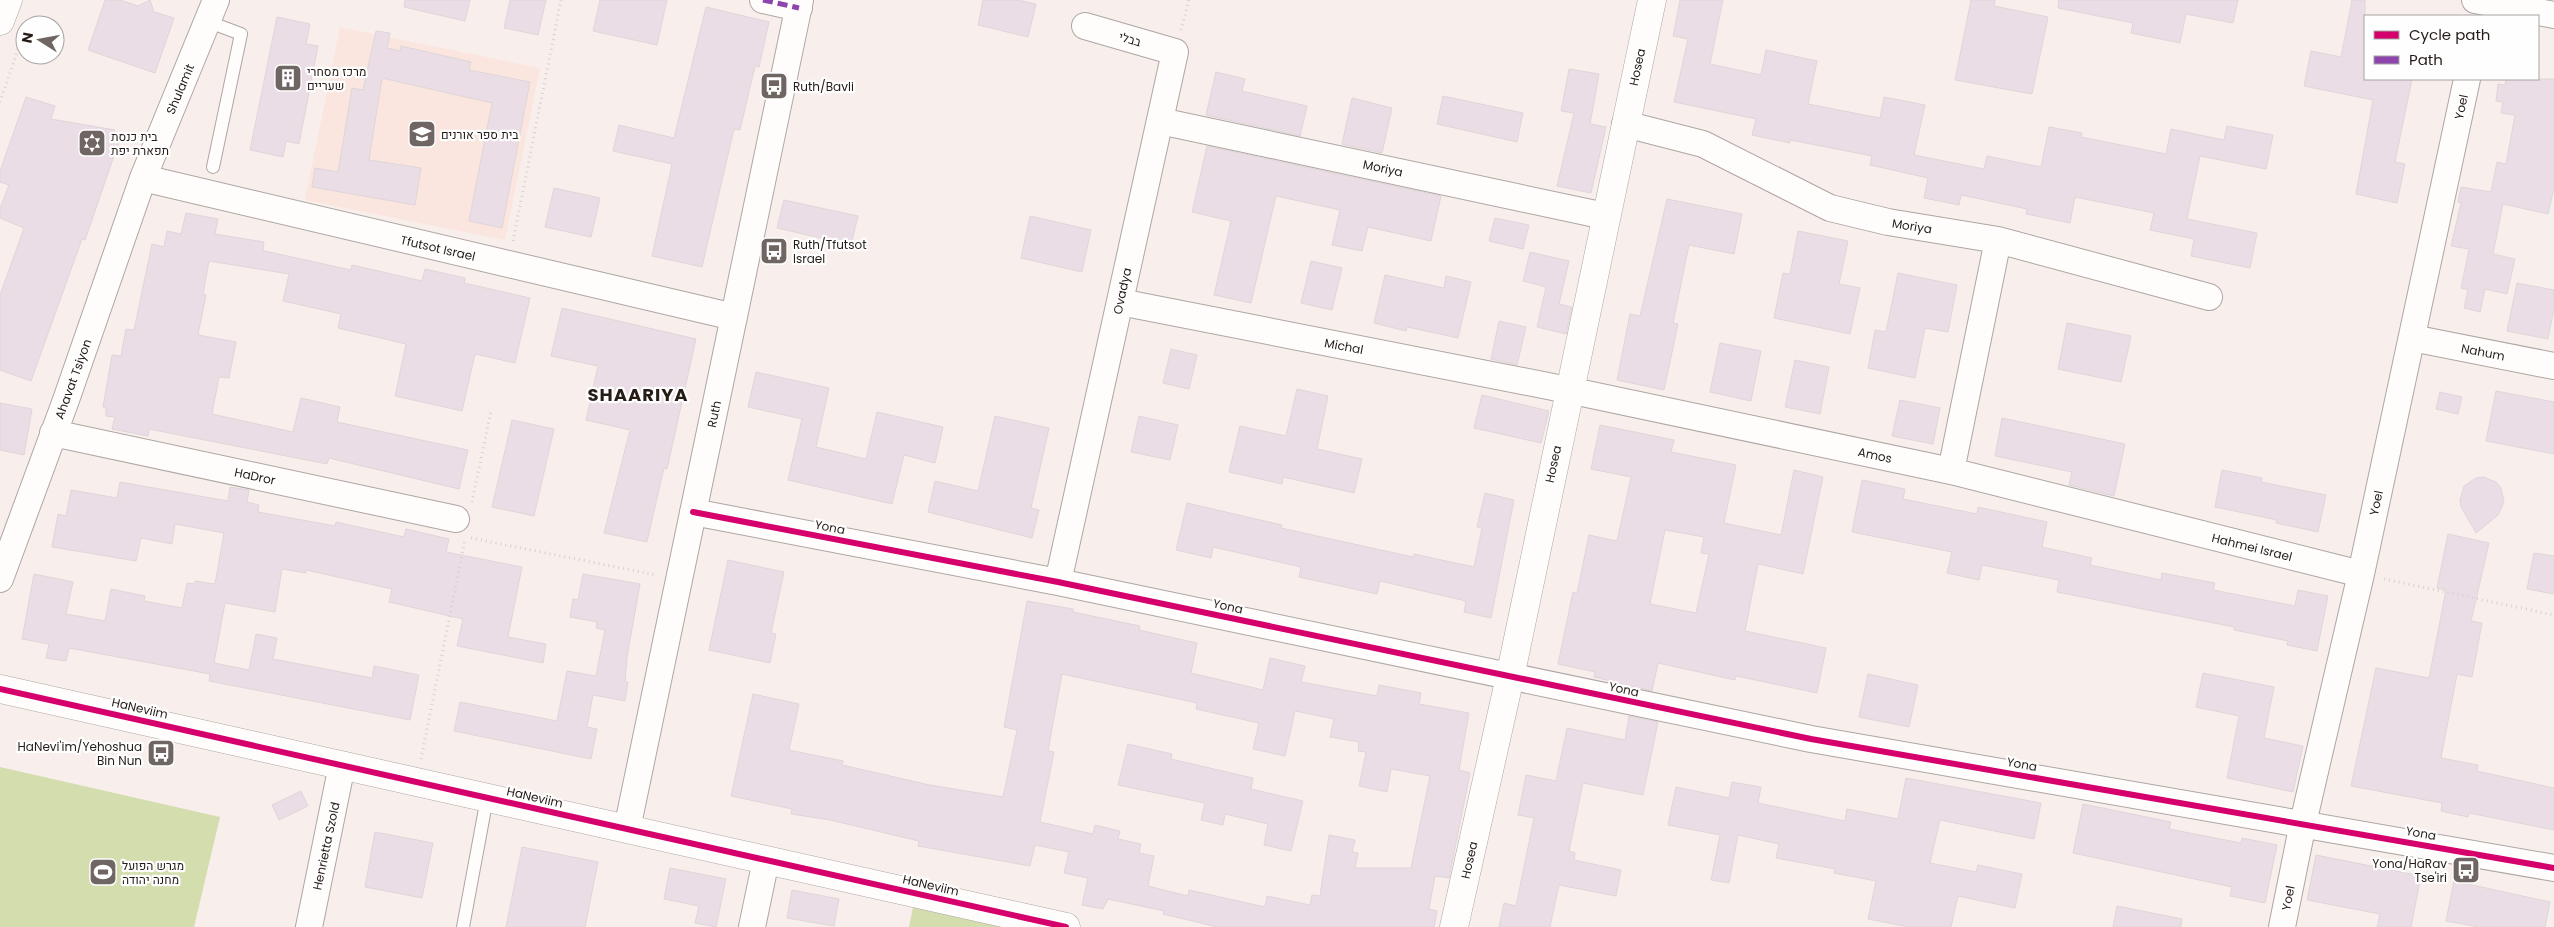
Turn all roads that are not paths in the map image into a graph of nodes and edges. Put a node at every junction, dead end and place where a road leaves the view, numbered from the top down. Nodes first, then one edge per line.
1 (8, 0) edge
2 (763, 0) edge
3 (1652, 0) edge
4 (799, 4) edge
5 (2480, 6) edge
6 (212, 11) edge
7 (2554, 15) edge
8 (0, 21) edge
9 (1085, 26) dead end
10 (1175, 52) joint
11 (2467, 80) edge
12 (1160, 121) junction
13 (1625, 124) junction
14 (213, 167) dead end
15 (143, 178) junction
16 (1605, 216) junction
17 (1998, 240) junction
18 (2209, 297) dead end
19 (1120, 302) junction
20 (734, 317) junction
21 (2412, 338) junction
22 (2554, 366) edge
23 (1568, 390) junction
24 (53, 433) junction
25 (1952, 471) junction
26 (693, 512) junction
27 (464, 513) road end
28 (2361, 574) junction
29 (0, 579) edge
30 (1058, 582) junction
31 (1510, 677) junction
32 (0, 689) edge
33 (342, 765) junction
34 (487, 798) junction
35 (2303, 823) junction
36 (627, 829) junction
37 (766, 860) junction
38 (2554, 868) edge
39 (309, 927) edge
40 (463, 927) edge
41 (752, 927) edge
42 (1066, 927) edge
43 (1454, 927) edge
44 (2282, 927) edge

1 - 8 street
2 - 4 street
3 - 13 street, Hosea
4 - 20 street, Ruth
5 - 7 street
6 - 14 lane
6 - 15 street, Shulamit
9 - 10 street, בבלי
10 - 12 street, Ovadya
11 - 21 street, Yoel
12 - 16 street, Moriya
12 - 19 street, Ovadya
13 - 16 street, Hosea
13 - 17 street, Moriya
15 - 20 street, Tfutsot Israel
15 - 24 street, Ahavat Tsiyon
16 - 23 street, Hosea
17 - 18 street, Moriya
17 - 25 street
19 - 23 street, Michal
19 - 30 street, Ovadya
20 - 26 street, Ruth
21 - 22 street, Nahum
21 - 28 street, Yoel
23 - 25 street, Amos
23 - 31 street, Hosea
24 - 27 street, HaDror
24 - 29 street, Ahavat Tsiyon
25 - 28 street, Hahmei Israel
26 - 30 street, Yona
26 - 36 street, Ruth
28 - 35 street, Yoel
30 - 31 street, Yona
31 - 35 street, Yona
31 - 43 street, Hosea
32 - 33 street, HaNeviim
33 - 34 street, HaNeviim
33 - 39 street, Henrietta Szold
34 - 36 street, HaNeviim
34 - 40 lane
35 - 38 street, Yona
35 - 44 street, Yoel
36 - 37 street, HaNeviim
37 - 41 street
37 - 42 street, HaNeviim

